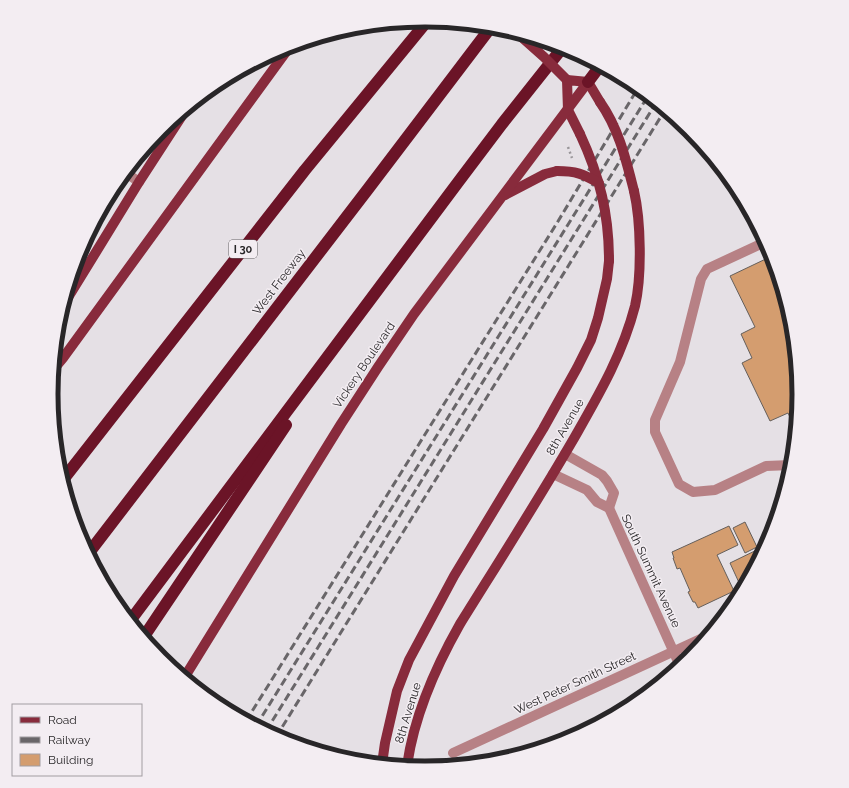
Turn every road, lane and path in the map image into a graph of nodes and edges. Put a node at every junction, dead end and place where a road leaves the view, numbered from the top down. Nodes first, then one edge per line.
1 (422, 27) edge
2 (487, 32) edge
3 (527, 42) edge
4 (559, 53) edge
5 (285, 55) edge
6 (597, 70) edge
7 (567, 80) junction
8 (588, 82) junction
9 (568, 110) junction
10 (177, 123) edge
11 (570, 151) dead end
12 (572, 158) dead end
13 (130, 175) edge
14 (139, 182) junction
15 (599, 183) junction
16 (502, 196) junction
17 (760, 244) edge
18 (73, 290) edge
19 (373, 296) junction
20 (59, 362) edge
21 (565, 454) junction
22 (784, 465) edge
23 (554, 474) junction
24 (67, 475) edge
25 (609, 508) junction
26 (92, 549) edge
27 (133, 617) edge
28 (146, 633) edge
29 (695, 642) edge
30 (674, 652) junction
31 (677, 660) edge
32 (187, 673) edge
33 (453, 754) dead end
34 (383, 758) edge
35 (408, 760) edge

1 - 24 highway, I 30
2 - 26 highway, West Freeway
3 - 7 main road, bridge
4 - 19 highway
5 - 20 main road
6 - 8 highway
7 - 8 main road
7 - 9 main road
8 - 9 main road, Vickery Boulevard
8 - 21 main road, 8th Avenue, bridge
9 - 15 main road, 8th Avenue, bridge
9 - 16 main road, Vickery Boulevard
10 - 14 main road
11 - 12 path
13 - 14 street
14 - 18 main road
15 - 16 main road, bridge
15 - 34 main road, 8th Avenue, bridge
16 - 32 main road, Vickery Boulevard
17 - 22 street
19 - 27 highway
19 - 28 highway
21 - 23 main road, 8th Avenue
21 - 25 street, South Summit Avenue
23 - 25 street, South Summit Avenue
23 - 35 main road, 8th Avenue
25 - 30 street, South Summit Avenue
29 - 30 street, West Peter Smith Street
30 - 31 street, South Summit Avenue
30 - 33 street, West Peter Smith Street

